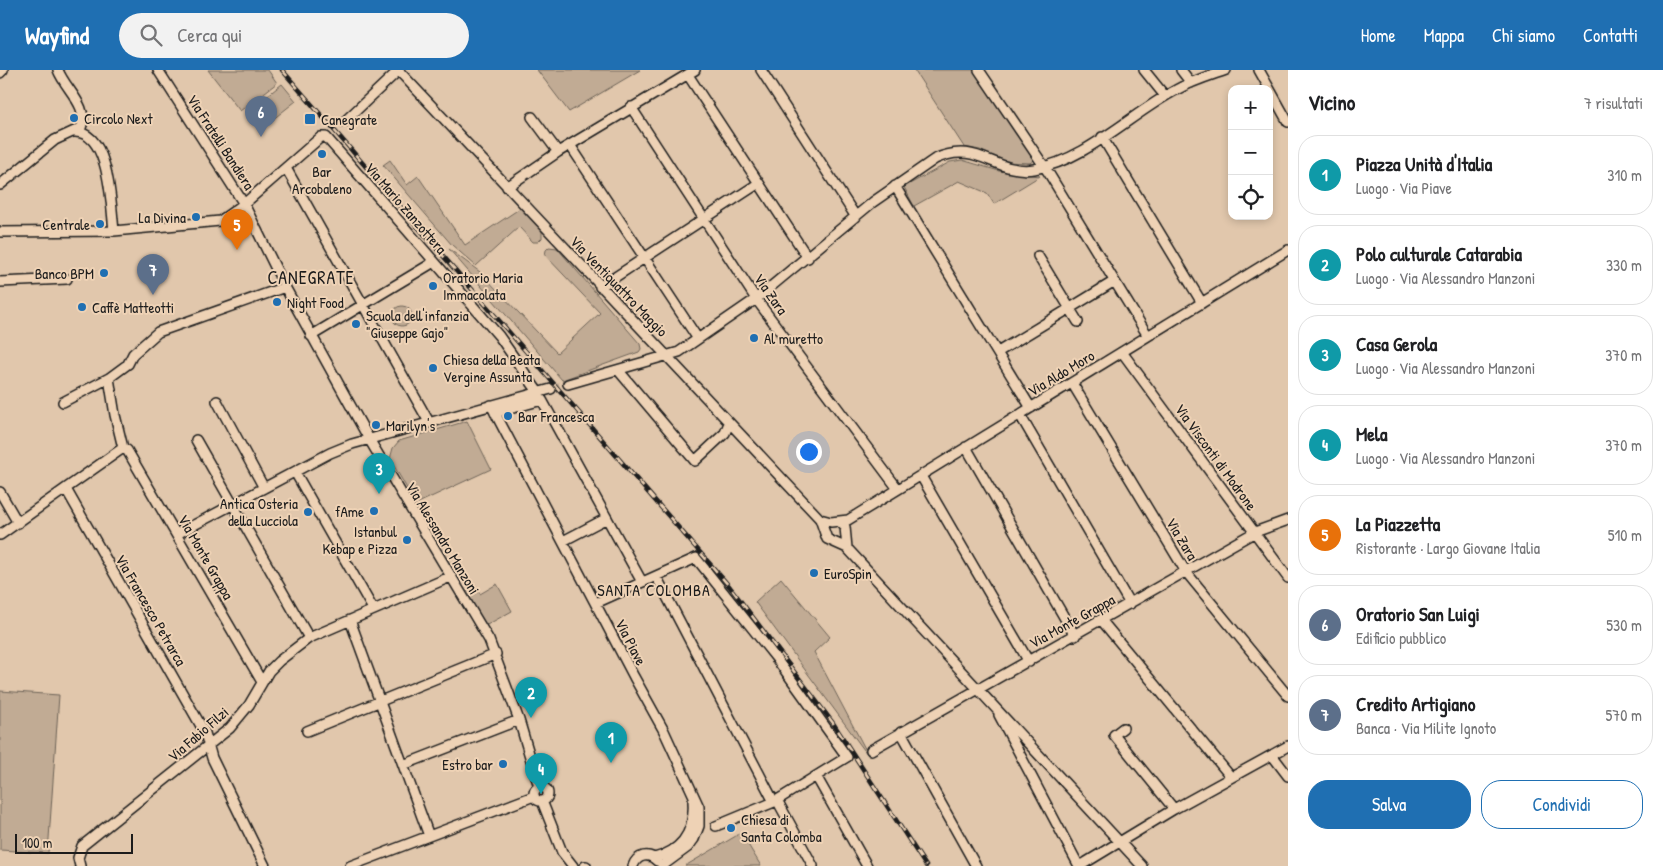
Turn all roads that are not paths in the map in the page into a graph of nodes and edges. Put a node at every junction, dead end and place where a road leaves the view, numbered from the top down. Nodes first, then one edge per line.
1 (3, 70) edge
2 (58, 70) edge
3 (158, 70) edge
4 (399, 70) edge
5 (762, 70) edge
6 (979, 70) edge
7 (1144, 70) edge
8 (1181, 70) edge
9 (1226, 70) edge
10 (1259, 70) edge
11 (691, 72) edge
12 (0, 73) edge
13 (1191, 83) junction
14 (1165, 96) junction
15 (631, 107) junction
16 (532, 117) dead end
17 (344, 122) dead end
18 (1288, 122) edge
19 (75, 132) junction
20 (1102, 137) junction
21 (570, 145) junction
22 (558, 152) junction
23 (1044, 166) junction
24 (286, 168) junction
25 (759, 183) junction
26 (0, 185) edge
27 (895, 186) junction
28 (507, 187) junction
29 (244, 204) junction
30 (856, 217) junction
31 (704, 219) junction
32 (114, 231) junction
33 (0, 232) edge
34 (1288, 250) edge
35 (1038, 256) dead end
36 (808, 258) junction
37 (644, 259) junction
38 (434, 262) junction
39 (66, 279) dead end
40 (0, 282) edge
41 (1113, 282) junction
42 (285, 287) junction
43 (600, 287) junction
44 (756, 299) junction
45 (1202, 303) junction
46 (364, 306) junction
47 (1070, 308) junction
48 (1078, 322) dead end
49 (311, 336) junction
50 (1148, 336) junction
51 (698, 339) junction
52 (998, 352) junction
53 (1122, 352) junction
54 (667, 356) junction
55 (618, 370) junction
56 (109, 378) junction
57 (1072, 383) junction
58 (568, 384) tunnel mouth
59 (551, 388) tunnel mouth
60 (538, 392) junction
61 (63, 402) dead end
62 (216, 402) dead end
63 (1031, 408) junction
64 (493, 409) junction
65 (1020, 415) junction
66 (429, 422) junction
67 (732, 426) junction
68 (369, 439) junction
69 (196, 440) dead end
70 (966, 447) junction
71 (123, 448) junction
72 (295, 472) junction
73 (921, 476) junction
74 (264, 488) junction
75 (66, 489) junction
76 (898, 489) junction
77 (0, 492) edge
78 (233, 506) junction
79 (607, 518) junction
80 (820, 519) junction
81 (1288, 520) edge
82 (18, 523) junction
83 (842, 525) junction
84 (824, 531) junction
85 (1255, 532) junction
86 (177, 534) junction
87 (0, 536) edge
88 (564, 541) junction
89 (833, 542) junction
90 (847, 548) junction
91 (1186, 572) junction
92 (656, 576) junction
93 (450, 577) junction
94 (1288, 578) edge
95 (642, 582) junction
96 (596, 603) junction
97 (1130, 604) junction
98 (373, 609) junction
99 (350, 620) junction
100 (1102, 621) junction
101 (1075, 636) junction
102 (309, 638) junction
103 (496, 654) junction
104 (1029, 662) junction
105 (262, 682) junction
106 (979, 689) junction
107 (1288, 696) edge
108 (380, 701) junction
109 (519, 720) junction
110 (1123, 728) dead end
111 (306, 731) dead end
112 (901, 732) junction
113 (209, 746) junction
114 (1288, 746) edge
115 (871, 750) dead end
116 (1272, 755) junction
117 (403, 765) junction
118 (816, 776) junction
119 (1288, 776) edge
120 (1231, 777) junction
121 (540, 787) junction
122 (534, 796) junction
123 (542, 801) junction
124 (775, 801) junction
125 (1174, 809) junction
126 (716, 826) dead end
127 (428, 836) junction
128 (1120, 841) junction
129 (658, 863) edge
130 (354, 865) edge
131 (80, 866) edge
132 (265, 866) edge
133 (573, 866) edge
134 (633, 866) edge
135 (813, 866) edge
136 (867, 866) edge
137 (976, 866) edge
138 (1080, 866) edge
139 (1142, 866) edge

1 - 12 street
2 - 19 street
3 - 29 street, Via Fratelli Bandiera
4 - 17 street
4 - 28 street, Via Ventiquattro Maggio
5 - 30 street
6 - 23 street
7 - 14 street
8 - 13 street
9 - 13 street
10 - 18 street
11 - 15 street
11 - 25 street
13 - 14 street
14 - 20 street
15 - 21 street
15 - 31 street, Via Zara
16 - 22 street
19 - 26 street
19 - 32 street
20 - 23 street
20 - 45 street
21 - 22 street
21 - 37 street
22 - 28 street
23 - 27 street
23 - 41 street
24 - 29 street
24 - 38 street, Via Mario Zanzottera
24 - 46 street
25 - 31 street
25 - 36 street
27 - 30 street
27 - 52 street
28 - 43 street, Via Ventiquattro Maggio
29 - 32 street
29 - 42 street, Via Fratelli Bandiera
30 - 36 street
31 - 37 street
31 - 44 street, Via Zara
32 - 33 street
34 - 45 street, Via Aldo Moro
35 - 47 street
36 - 44 street
37 - 43 street
37 - 51 street
38 - 46 street
38 - 60 street, Via Mario Zanzottera
39 - 40 street
41 - 47 street
41 - 50 street
42 - 49 street, Via Alessandro Manzoni
42 - 56 street
43 - 54 street, Via Ventiquattro Maggio
44 - 51 street
44 - 76 street, Via Zara
45 - 50 street, Via Aldo Moro
46 - 49 street
46 - 66 street
47 - 48 street
47 - 52 street
49 - 68 street, Via Alessandro Manzoni
50 - 53 street, Via Aldo Moro
51 - 54 street
52 - 63 street
53 - 57 street, Via Aldo Moro
53 - 85 street, Via Visconti di Modrone
54 - 55 street
54 - 67 street, Via Ventiquattro Maggio
55 - 58 street
55 - 67 street
56 - 61 street
56 - 71 street
57 - 63 street, Via Aldo Moro
57 - 91 street, Via Zara
59 - 60 street
60 - 64 street
62 - 74 street
63 - 65 street, Via Aldo Moro
64 - 66 street
64 - 79 street
64 - 88 street, Via Piave
65 - 70 street, Via Aldo Moro
65 - 97 street
66 - 68 street
67 - 80 street, Via Ventiquattro Maggio
68 - 72 street
68 - 93 street, Via Alessandro Manzoni
69 - 78 street
70 - 73 street, Via Aldo Moro
70 - 101 street
71 - 75 street
71 - 86 street, Via Monte Grappa
72 - 74 street
72 - 98 street
73 - 76 street, Via Aldo Moro
73 - 104 street
74 - 78 street
75 - 82 street
75 - 113 street, Via Francesco Petrarca
76 - 83 street, Via Aldo Moro
77 - 82 street
78 - 86 street
78 - 102 street
79 - 88 street
79 - 95 street
80 - 83 street, Via Ventiquattro Maggio
80 - 84 street, Via Ventiquattro Maggio
81 - 85 street, Via Monte Grappa
82 - 87 street
83 - 84 street
83 - 89 street
83 - 90 street
84 - 89 street, Via Ventiquattro Maggio
85 - 91 street, Via Monte Grappa
85 - 94 street, Via Visconti di Modrone
86 - 105 street, Via Monte Grappa
88 - 96 street, Via Piave
89 - 90 street, Via Ventiquattro Maggio
90 - 106 street, Via Ventiquattro Maggio
91 - 97 street, Via Monte Grappa
91 - 107 street, Via Zara
92 - 95 street
92 - 118 street
92 - 124 street
93 - 98 street, Via Fabio Filzi
93 - 103 street, Via Alessandro Manzoni
95 - 96 street
96 - 129 street, Via Piave
97 - 100 street, Via Monte Grappa
98 - 99 street, Via Fabio Filzi
99 - 102 street, Via Fabio Filzi
99 - 108 street
100 - 101 street, Via Monte Grappa
100 - 120 street
101 - 104 street, Via Monte Grappa
102 - 105 street, Via Fabio Filzi
103 - 108 street
103 - 109 street, Via Alessandro Manzoni
104 - 106 street, Via Monte Grappa
105 - 113 street, Via Fabio Filzi
106 - 112 street, Via Monte Grappa
106 - 128 street
106 - 138 street
108 - 111 street
108 - 117 street
109 - 117 street
109 - 121 street, Via Alessandro Manzoni
110 - 125 street
112 - 115 street, Via Monte Grappa
112 - 137 street
113 - 131 street, Via Fabio Filzi
113 - 132 street, Via Francesco Petrarca
114 - 116 street
116 - 119 street
116 - 120 street
117 - 127 street
118 - 124 street
118 - 136 street
120 - 125 street
121 - 122 street
121 - 123 street, Via Alessandro Manzoni
122 - 123 street
122 - 127 street
123 - 133 street, Via Alessandro Manzoni
124 - 126 street
124 - 135 street
125 - 128 street
127 - 130 street
128 - 138 street
128 - 139 street
129 - 134 street, Via Piave

